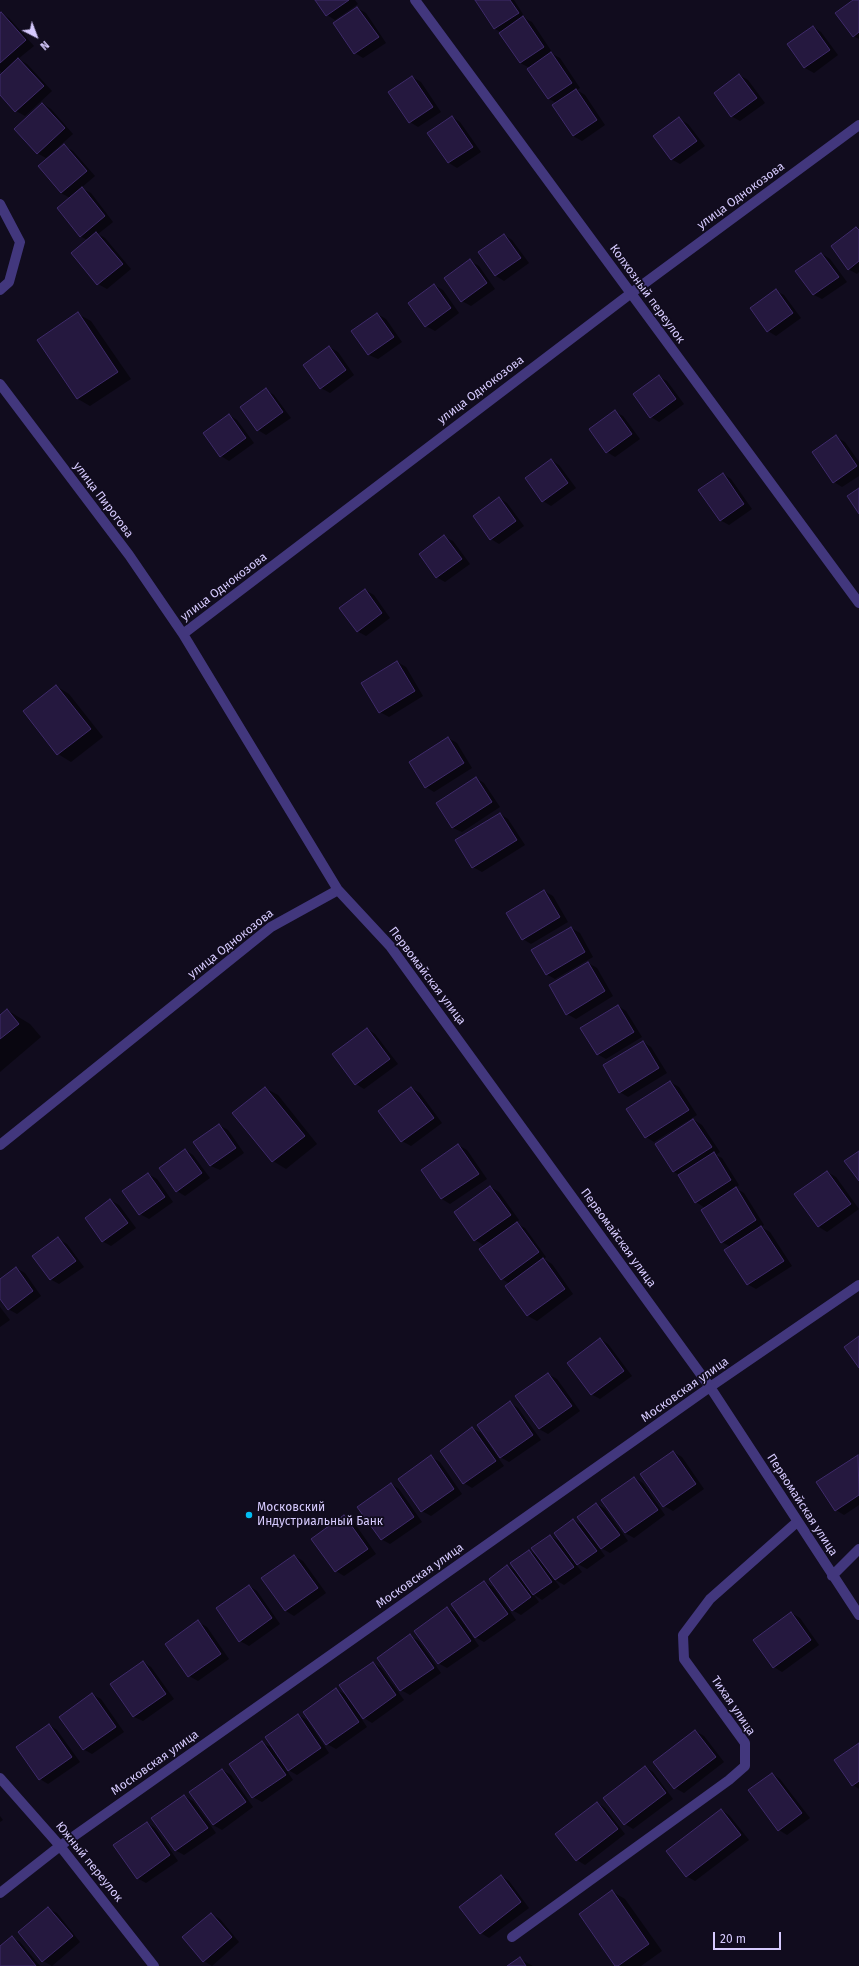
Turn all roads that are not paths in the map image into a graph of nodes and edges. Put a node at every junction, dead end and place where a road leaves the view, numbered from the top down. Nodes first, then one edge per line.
1 (414, 0) edge
2 (859, 125) edge
3 (0, 204) edge
4 (0, 290) edge
5 (630, 294) junction
6 (0, 384) edge
7 (859, 603) edge
8 (183, 634) junction
9 (338, 890) junction
10 (0, 1145) edge
11 (859, 1285) edge
12 (710, 1387) junction
13 (797, 1522) junction
14 (859, 1549) edge
15 (832, 1576) junction
16 (859, 1614) edge
17 (0, 1778) edge
18 (60, 1846) junction
19 (0, 1893) edge
20 (512, 1937) dead end
21 (154, 1966) edge

1 - 5 street, Колхозный переулок
2 - 5 street, улица Однокозова
3 - 4 street
5 - 7 street, Колхозный переулок
5 - 8 street, улица Однокозова
6 - 8 street, улица Пирогова
8 - 9 street, улица Однокозова
9 - 10 street, улица Однокозова
9 - 12 street, Первомайская улица
11 - 12 street, Московская улица
12 - 13 street, Первомайская улица
12 - 18 street, Московская улица
13 - 15 street, Первомайская улица
13 - 20 street, Тихая улица
14 - 15 street
15 - 16 street, Первомайская улица
17 - 18 street, Южный переулок
18 - 19 street, Московская улица
18 - 21 street, Южный переулок

